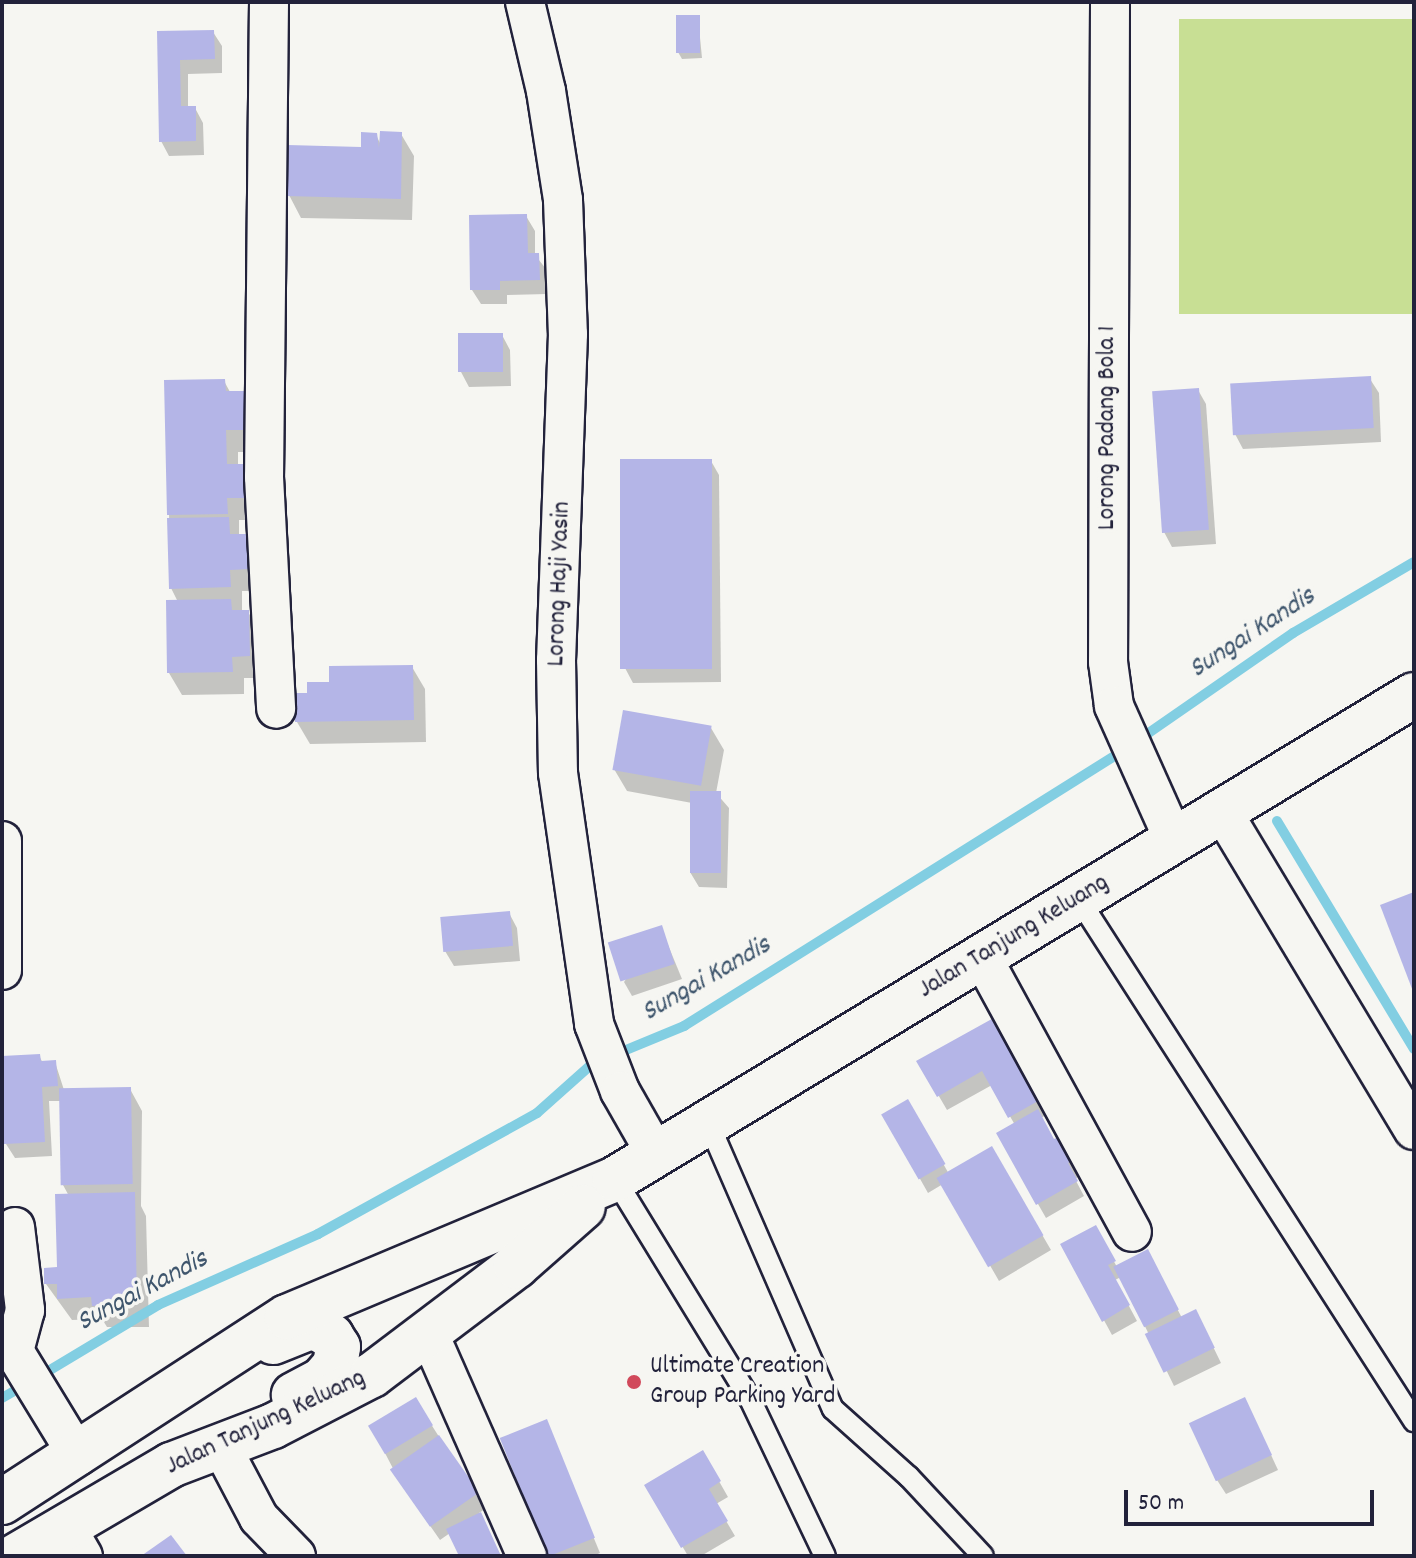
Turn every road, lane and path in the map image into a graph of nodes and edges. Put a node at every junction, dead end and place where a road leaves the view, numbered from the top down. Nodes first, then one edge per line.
1 (269, 2) edge
2 (525, 2) edge
3 (1110, 2) edge
4 (1414, 695) edge
5 (276, 709) dead end
6 (1222, 811) junction
7 (1174, 840) junction
8 (2, 841) edge
9 (1078, 898) junction
10 (982, 957) junction
11 (2, 970) edge
12 (708, 1122) junction
13 (1414, 1130) edge
14 (656, 1154) junction
15 (615, 1179) junction
16 (15, 1227) dead end
17 (1132, 1232) dead end
18 (429, 1334) junction
19 (181, 1387) junction
20 (1414, 1421) edge
21 (221, 1446) junction
22 (78, 1456) junction
23 (2, 1502) edge
24 (74, 1541) edge
25 (16, 1556) edge
26 (296, 1556) edge
27 (527, 1556) edge
28 (825, 1556) edge
29 (983, 1556) edge

1 - 5 street
2 - 14 street, Lorong Haji Yasin
3 - 7 street, Lorong Padang Bola 1
4 - 6 main road, Jalan Tanjung Keluang
6 - 7 main road, Jalan Tanjung Keluang
6 - 13 street
7 - 9 main road, Jalan Tanjung Keluang
8 - 11 street
9 - 10 main road, Jalan Tanjung Keluang
9 - 20 lane
10 - 12 main road, Jalan Tanjung Keluang
10 - 17 street
12 - 14 main road, Jalan Tanjung Keluang
12 - 29 lane
14 - 15 main road, Jalan Tanjung Keluang
15 - 18 main road, Jalan Tanjung Keluang
15 - 19 main road, Jalan Tanjung Keluang
15 - 28 lane
16 - 22 street
18 - 21 main road, Jalan Tanjung Keluang
18 - 27 street
19 - 21 main road
19 - 22 main road, Jalan Tanjung Keluang
21 - 24 main road, Jalan Tanjung Keluang
21 - 26 street
22 - 23 main road, Jalan Tanjung Keluang
24 - 25 main road, Jalan Tanjung Keluang

